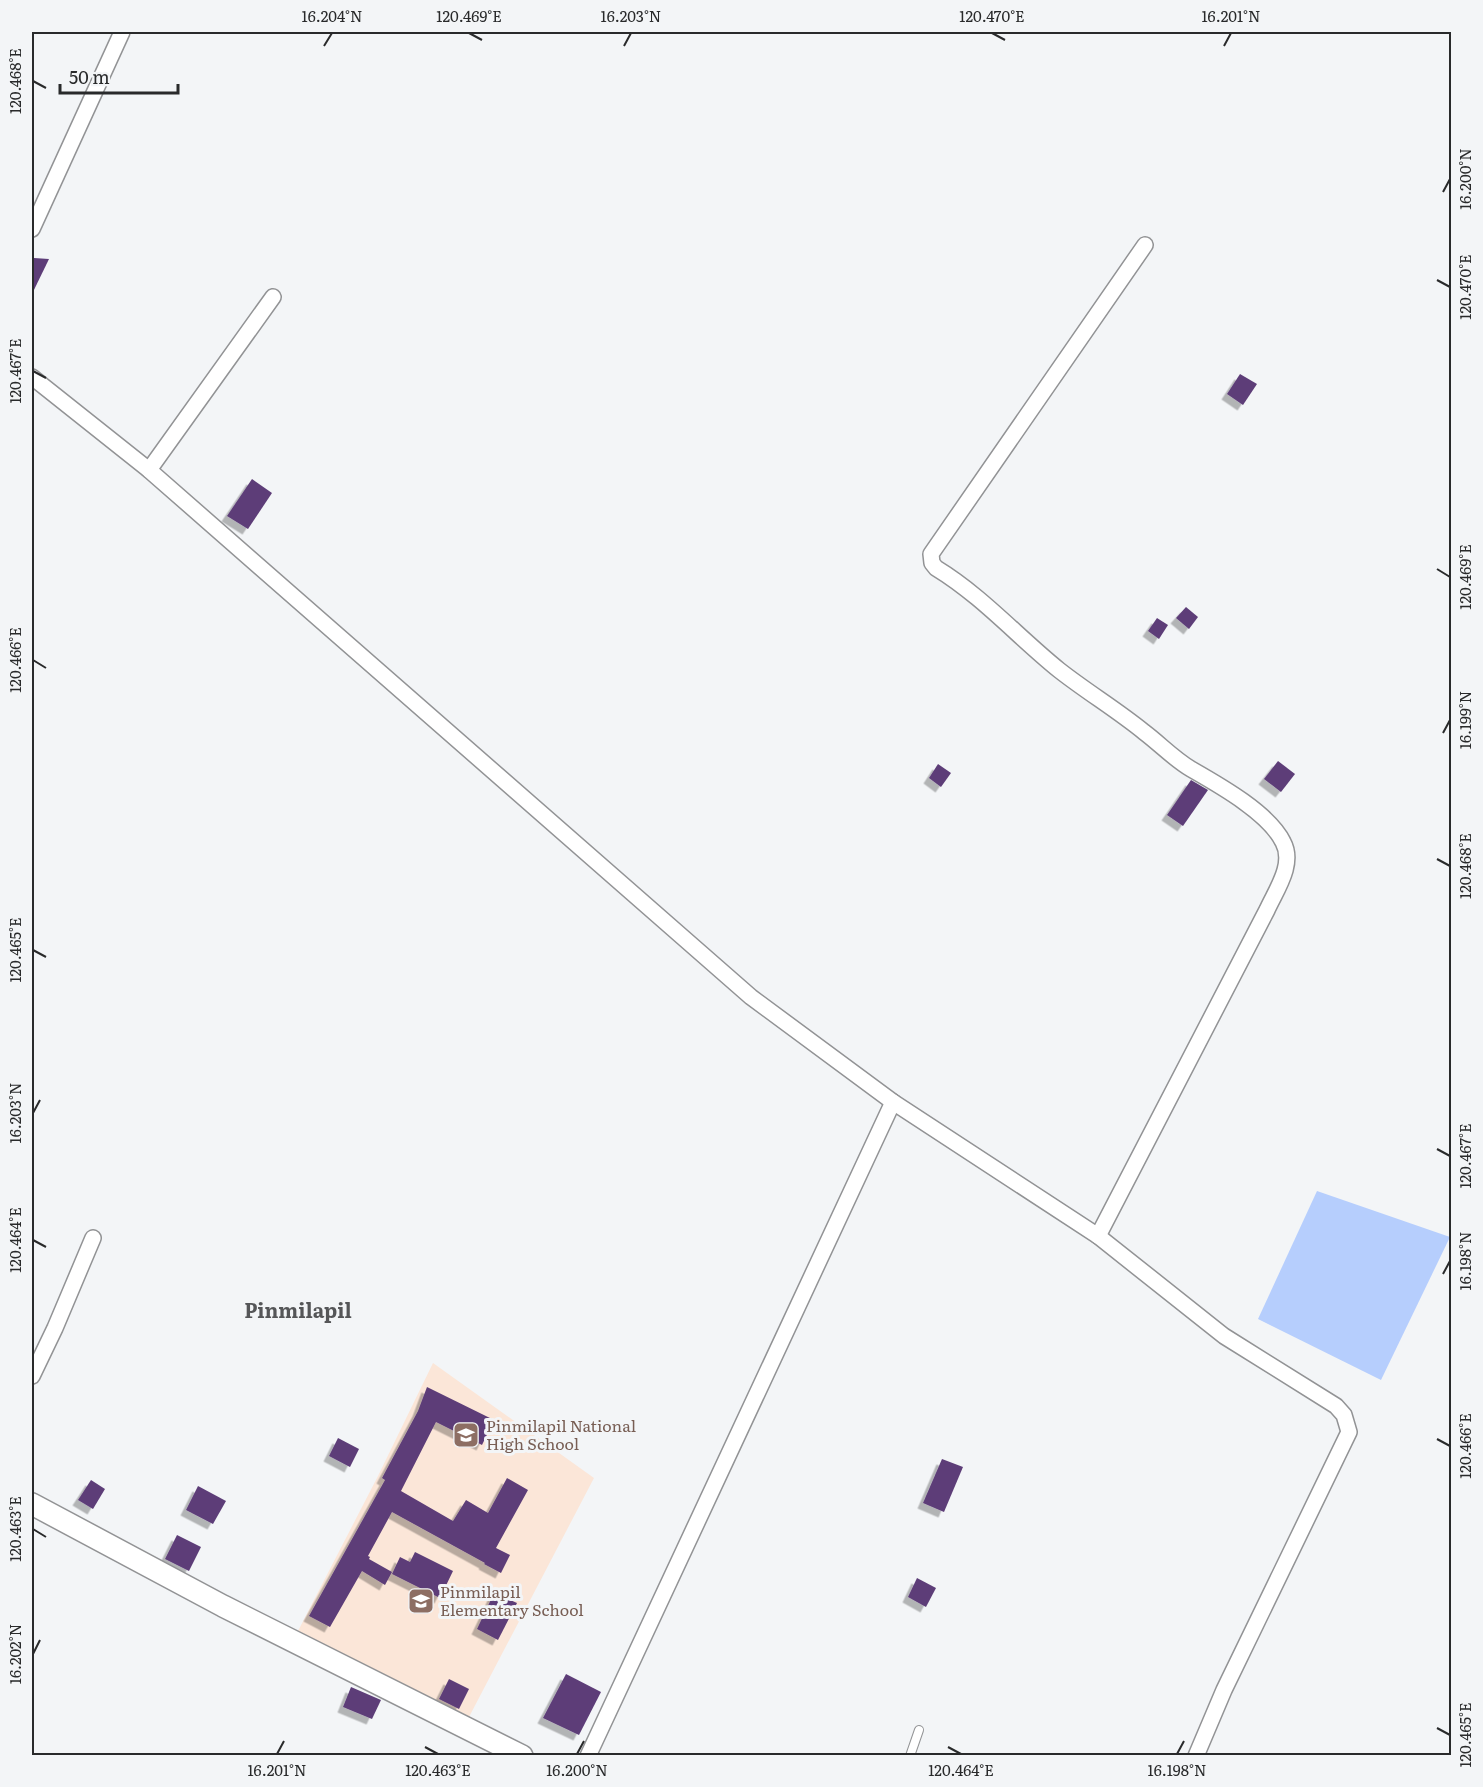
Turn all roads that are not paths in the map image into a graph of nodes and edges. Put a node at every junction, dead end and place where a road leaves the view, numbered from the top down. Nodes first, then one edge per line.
1 (122, 32) edge
2 (32, 229) edge
3 (1145, 245) dead end
4 (273, 297) dead end
5 (32, 377) edge
6 (149, 470) junction
7 (893, 1102) junction
8 (1098, 1236) junction
9 (93, 1238) dead end
10 (32, 1376) edge
11 (32, 1504) edge
12 (919, 1730) dead end
13 (522, 1755) edge
14 (588, 1755) edge
15 (910, 1755) edge
16 (1196, 1755) edge

1 - 2 street
3 - 8 street
4 - 6 street
5 - 6 street
6 - 7 street
7 - 8 street
7 - 14 street
8 - 16 street
9 - 10 street
11 - 13 street
12 - 15 lane

